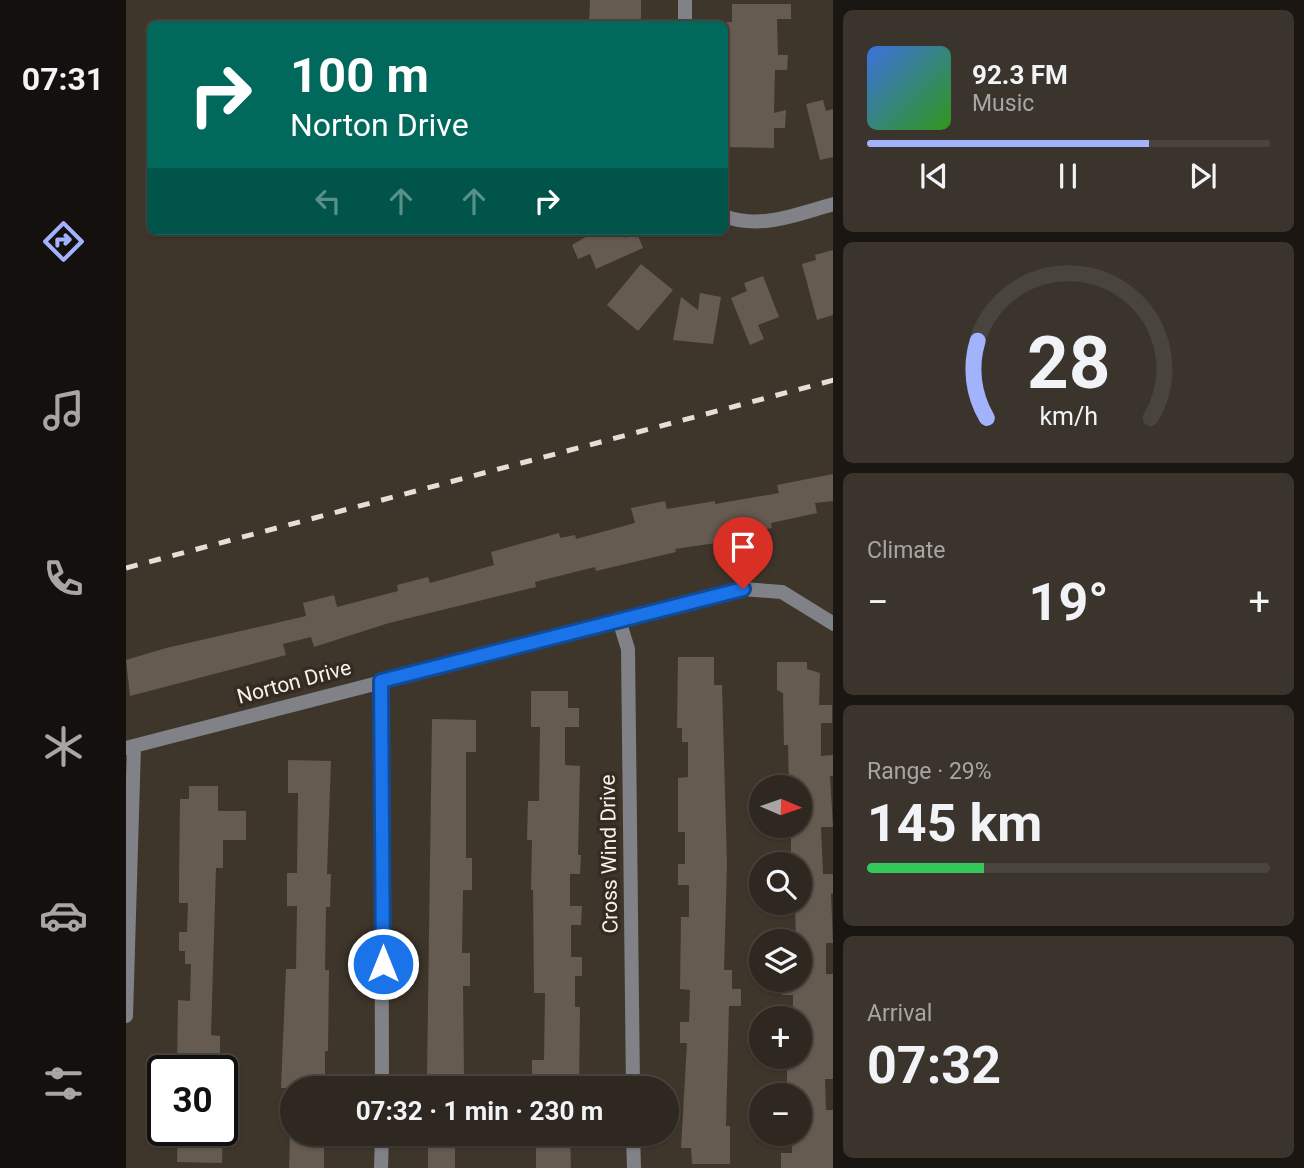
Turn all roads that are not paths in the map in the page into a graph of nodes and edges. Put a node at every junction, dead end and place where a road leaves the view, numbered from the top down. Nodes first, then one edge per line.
1 (685, 0) edge
2 (685, 21) edge
3 (833, 204) edge
4 (728, 217) edge
5 (620, 620) junction
6 (833, 624) edge
7 (381, 681) junction
8 (130, 747) edge
9 (126, 1016) edge
10 (382, 1076) edge
11 (633, 1076) edge
12 (382, 1146) edge
13 (633, 1146) edge
14 (381, 1168) edge
15 (634, 1168) edge

1 - 2 street
3 - 4 street
5 - 6 street, Norton Drive
5 - 7 street, Norton Drive
5 - 11 street, Cross Wind Drive
7 - 8 street, Norton Drive
7 - 10 street
8 - 9 street
12 - 14 street
13 - 15 street

